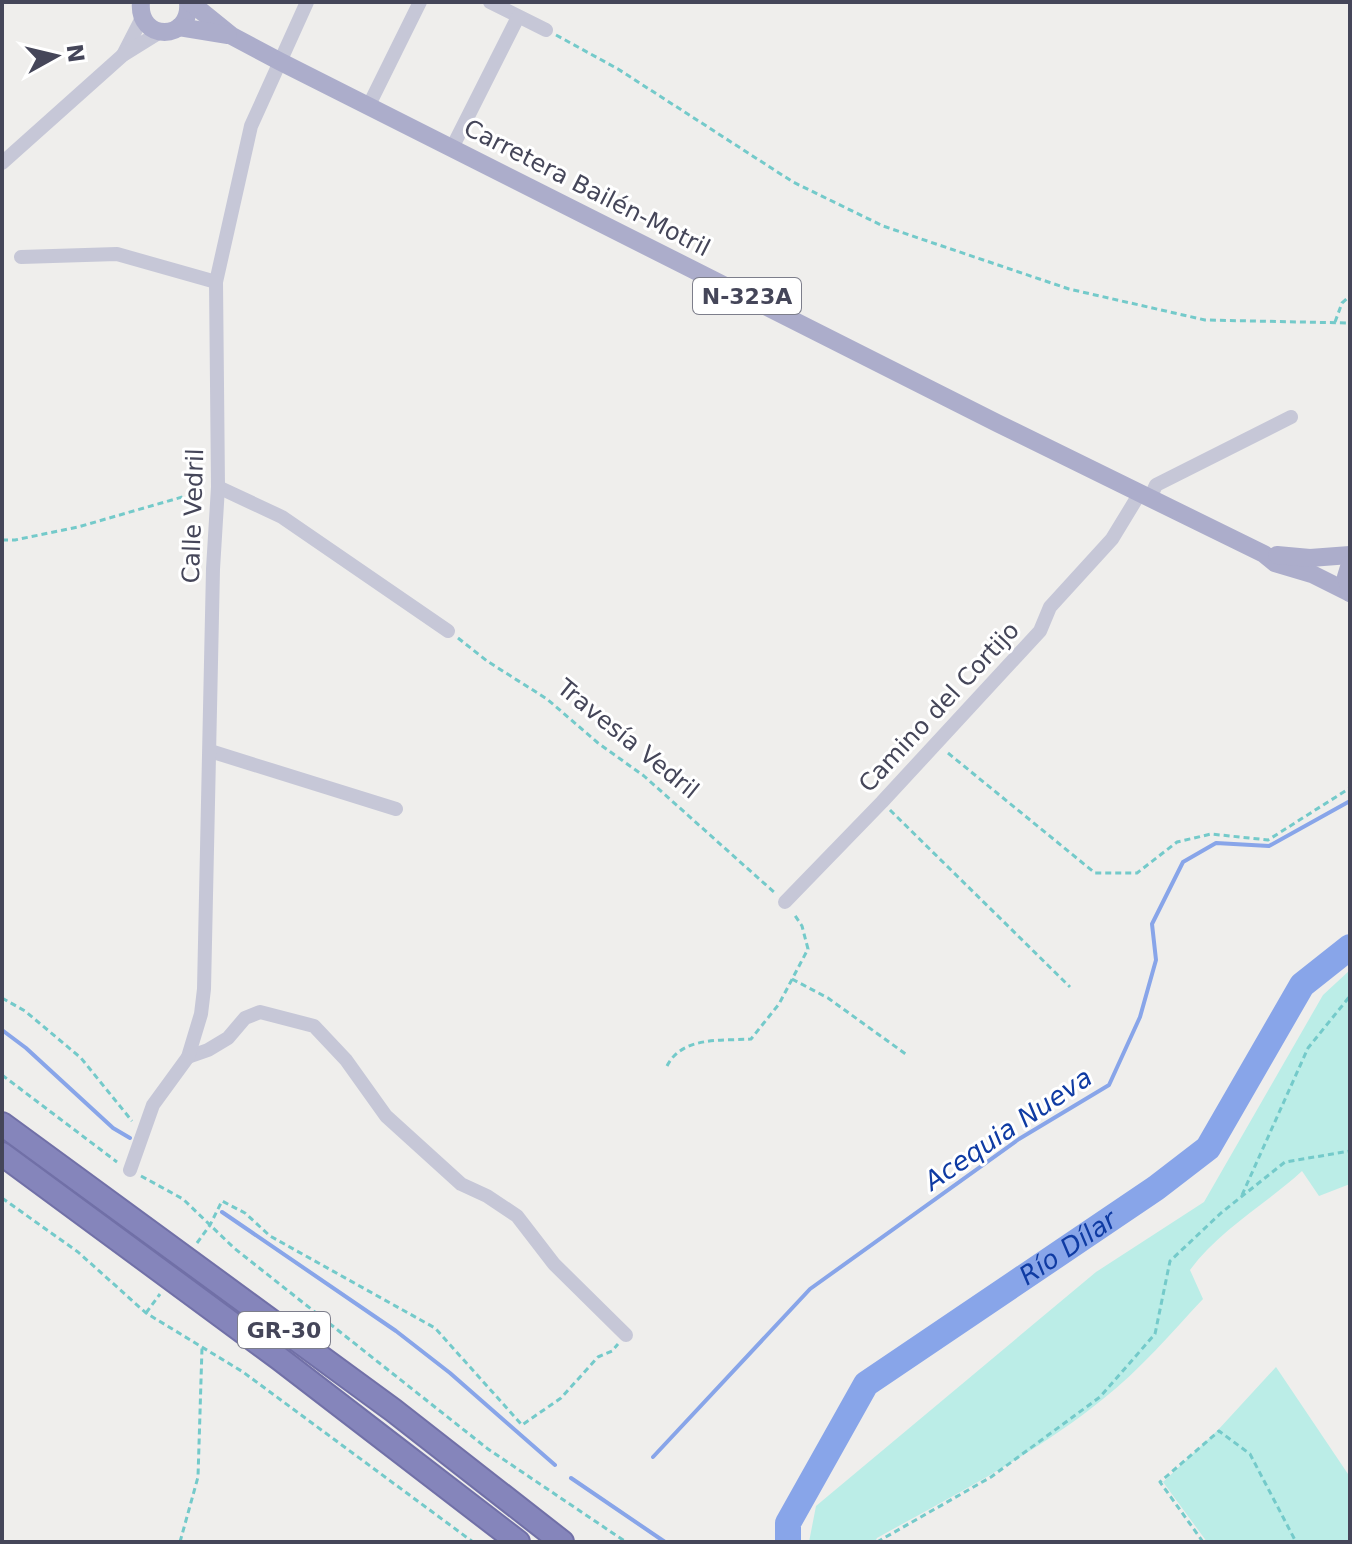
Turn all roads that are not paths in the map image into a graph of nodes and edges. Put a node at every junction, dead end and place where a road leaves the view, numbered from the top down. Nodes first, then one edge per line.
1 (189, 2) edge
2 (307, 2) edge
3 (420, 2) edge
4 (490, 2) edge
5 (140, 7) edge
6 (518, 17) junction
7 (179, 27) junction
8 (546, 30) road end
9 (160, 32) junction
10 (232, 36) junction
11 (123, 55) junction
12 (279, 61) junction
13 (369, 105) junction
14 (452, 148) junction
15 (2, 163) edge
16 (21, 257) dead end
17 (216, 282) junction
18 (1291, 417) dead end
19 (218, 487) junction
20 (1145, 496) junction
21 (1264, 554) junction
22 (1350, 555) edge
23 (1350, 564) edge
24 (1350, 593) edge
25 (448, 631) road end
26 (210, 751) junction
27 (396, 809) dead end
28 (785, 902) road end
29 (188, 1057) junction
30 (2, 1124) edge
31 (2, 1154) edge
32 (130, 1170) road end
33 (626, 1335) road end
34 (518, 1542) edge
35 (562, 1542) edge

1 - 7 main road, N-323A
1 - 10 main road, Carretera Bailén-Motril / N-323A
2 - 12 street, Calle Vedril
3 - 13 street
4 - 6 street
5 - 9 main road
5 - 11 street
6 - 8 street
6 - 14 street
7 - 9 main road, N-323A
7 - 10 main road, Carretera Bailén-Motril / N-323A
9 - 11 street
10 - 12 main road, Carretera Bailén-Motril / N-323A
11 - 15 street
12 - 13 main road, Carretera Bailén-Motril / N-323A
12 - 17 street, Calle Vedril
13 - 14 main road, Carretera Bailén-Motril / N-323A
14 - 20 main road, Carretera Bailén-Motril / N-323A
16 - 17 street
17 - 19 street, Calle Vedril
18 - 20 street, Camino del Cortijo
19 - 25 street
19 - 26 street, Calle Vedril
20 - 21 main road, Carretera Bailén-Motril / N-323A
20 - 28 street, Camino del Cortijo
21 - 22 main road, Carretera Bailén-Motril / N-323A
21 - 24 main road, Carretera Bailén-Motril / N-323A
23 - 24 main road, N-323A
26 - 27 street
26 - 29 street, Calle Vedril
29 - 32 street, Calle Vedril
29 - 33 street
30 - 35 highway, GR-30
31 - 34 highway, GR-30

